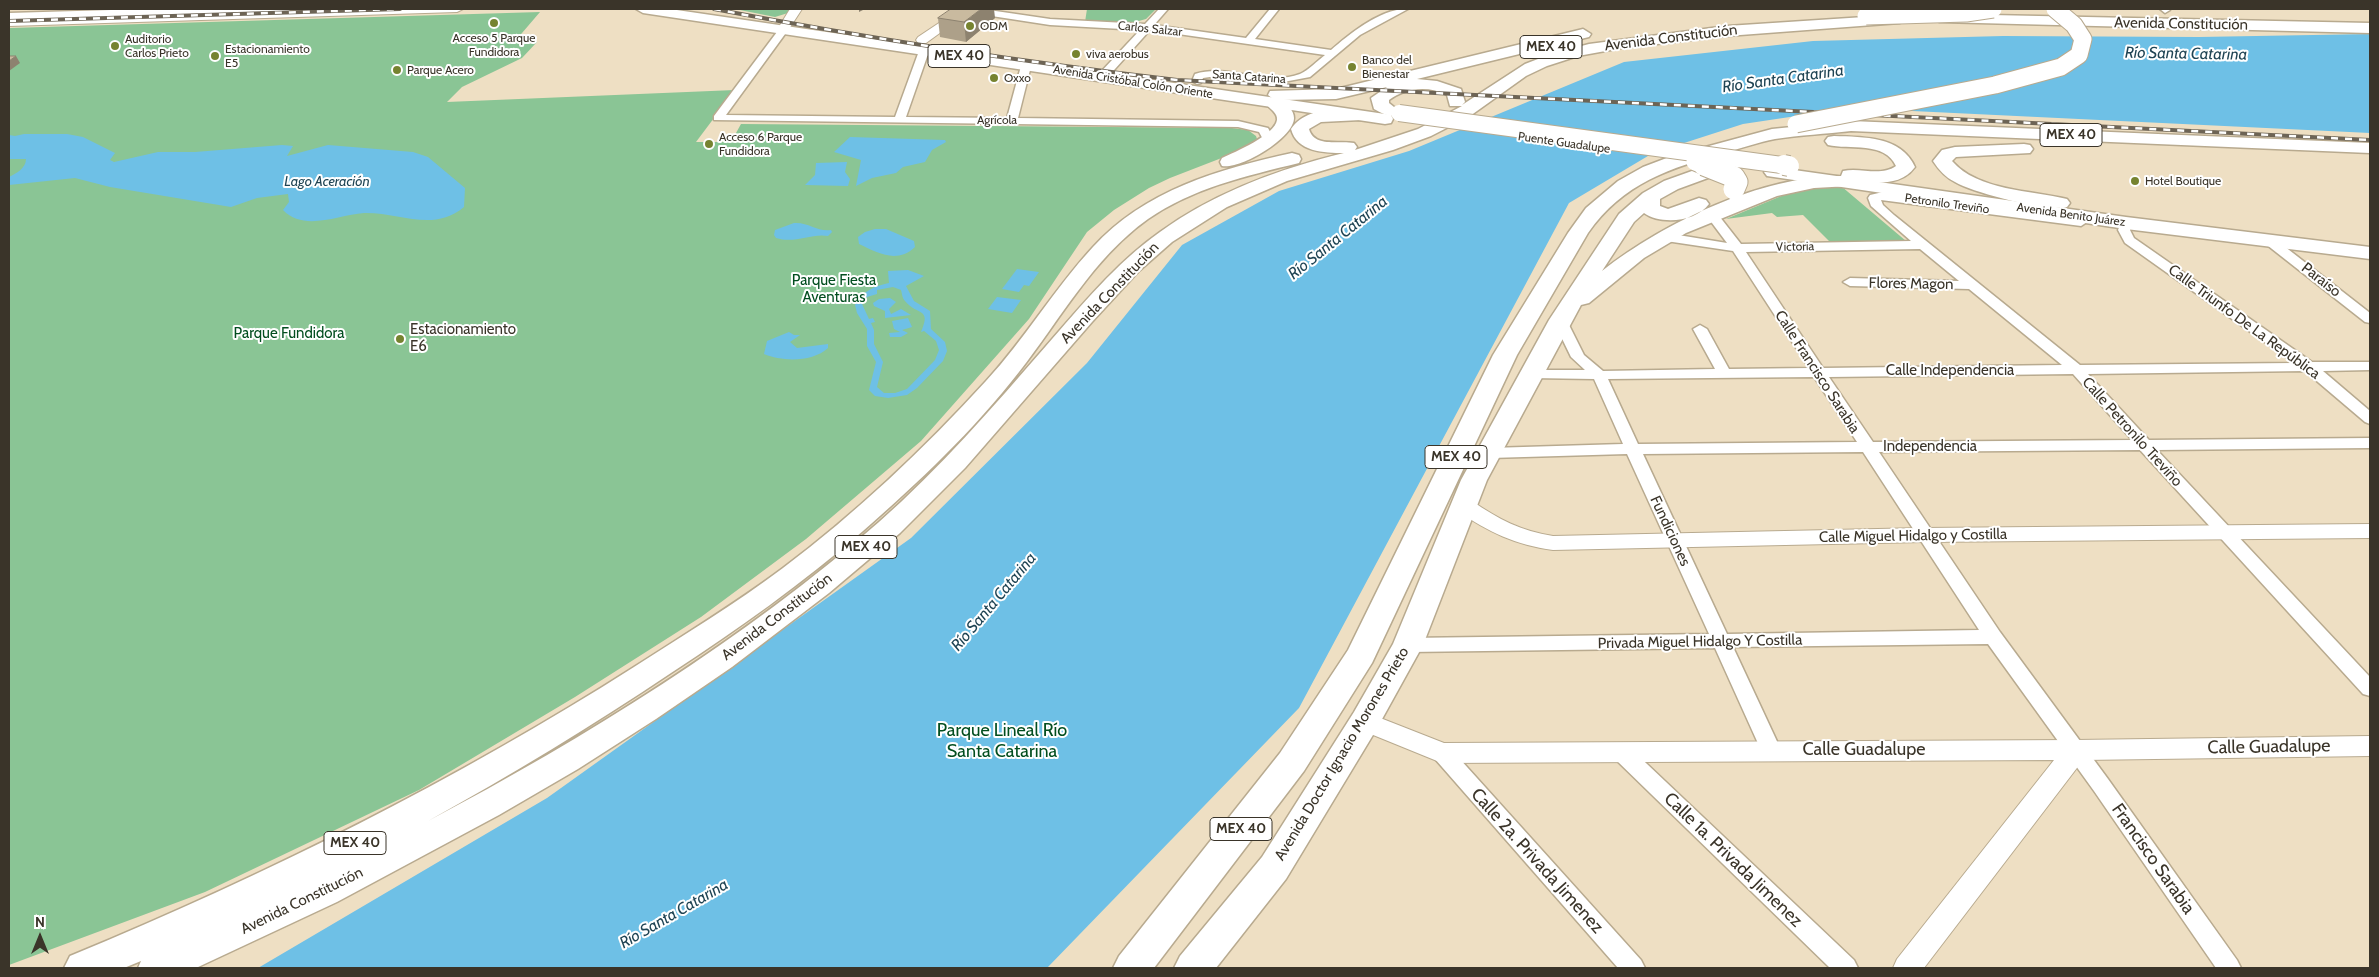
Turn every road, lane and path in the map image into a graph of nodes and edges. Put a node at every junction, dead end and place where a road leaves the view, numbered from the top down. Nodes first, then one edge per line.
1 (285, 9) edge
2 (457, 9) edge
3 (643, 9) edge
4 (697, 9) edge
5 (966, 9) edge
6 (1164, 9) edge
7 (1275, 9) edge
8 (1402, 9) edge
9 (1911, 9) edge
10 (1974, 9) edge
11 (1993, 9) edge
12 (2055, 9) edge
13 (2087, 9) edge
14 (103, 15) edge
15 (2133, 15) junction
16 (9, 17) edge
17 (789, 20) edge
18 (2370, 21) edge
19 (9, 23) edge
20 (1146, 27) junction
21 (1658, 27) junction
22 (2370, 28) edge
23 (1697, 34) junction
24 (1249, 40) junction
25 (923, 46) junction
26 (1334, 53) junction
27 (1026, 66) junction
28 (1105, 72) junction
29 (1197, 81) junction
30 (1276, 100) junction
31 (1456, 102) junction
32 (1391, 114) junction
33 (1355, 116) junction
34 (718, 118) joint
35 (899, 120) junction
36 (1012, 120) junction
37 (1772, 134) junction
38 (1821, 140) junction
39 (1269, 141) junction
40 (1348, 147) junction
41 (2068, 147) junction
42 (2370, 148) edge
43 (2370, 161) edge
44 (1695, 162) junction
45 (1304, 169) junction
46 (1781, 169) junction
47 (1846, 179) junction
48 (1650, 196) junction
49 (1874, 198) joint
50 (1168, 199) junction
51 (2060, 203) junction
52 (2144, 214) junction
53 (1712, 215) junction
54 (2118, 222) junction
55 (1666, 237) junction
56 (2370, 241) edge
57 (2271, 242) junction
58 (1924, 245) junction
59 (1736, 248) junction
60 (2370, 253) edge
61 (1090, 263) junction
62 (1850, 282) dead end
63 (1973, 285) junction
64 (1565, 313) junction
65 (2370, 319) edge
66 (1700, 329) dead end
67 (2308, 366) junction
68 (2370, 366) edge
69 (2077, 370) junction
70 (1724, 372) junction
71 (1817, 372) junction
72 (1531, 374) junction
73 (1599, 375) junction
74 (2370, 419) edge
75 (2370, 443) edge
76 (2144, 446) junction
77 (1866, 448) junction
78 (1631, 449) junction
79 (1490, 453) junction
80 (1465, 506) junction
81 (2370, 531) edge
82 (2223, 532) junction
83 (1924, 535) junction
84 (1676, 542) junction
85 (1423, 604) junction
86 (1993, 637) junction
87 (1721, 642) junction
88 (1408, 645) junction
89 (1342, 684) junction
90 (2370, 689) edge
91 (1365, 721) junction
92 (2370, 746) edge
93 (1770, 750) junction
94 (2076, 750) junction
95 (1621, 752) junction
96 (1442, 753) junction
97 (83, 968) edge
98 (157, 968) edge
99 (1132, 968) edge
100 (1193, 968) edge
101 (1632, 968) edge
102 (1846, 968) edge
103 (1906, 968) edge
104 (2228, 968) edge

1 - 14 main road
2 - 14 street
3 - 17 main road, Avenida Cristóbal Colón Oriente / MEX 40
4 - 17 main road, Avenida Cristóbal Colón Oriente / MEX 40
5 - 20 street, Carlos Salzar
5 - 25 street
6 - 20 street
7 - 24 street
8 - 26 street, Santa Catarina
9 - 21 highway, Avenida Constitución / MEX 40
10 - 15 highway, Avenida Constitución
11 - 23 highway, bridge
12 - 37 highway, bridge
13 - 15 highway
14 - 16 main road
14 - 19 street
15 - 18 highway, Avenida Constitución
17 - 25 main road, Avenida Cristóbal Colón Oriente / MEX 40
17 - 34 street
20 - 24 street, Carlos Salzar
20 - 28 street
21 - 30 highway
21 - 31 highway, Avenida Constitución / MEX 40
22 - 23 highway, Avenida Constitución / MEX 40
23 - 45 highway, Avenida Constitución / MEX 40
24 - 26 street, Carlos Salzar
25 - 27 main road, Avenida Cristóbal Colón Oriente / MEX 40
25 - 28 main road, Avenida Cristóbal Colón Oriente / MEX 40
25 - 35 street
26 - 29 street, Santa Catarina
27 - 28 main road, Avenida Cristóbal Colón Oriente / MEX 40
27 - 36 street
28 - 29 main road, Avenida Cristóbal Colón Oriente / MEX 40
28 - 30 main road, Avenida Cristóbal Colón Oriente / MEX 40
29 - 30 main road, Avenida Cristóbal Colón Oriente / MEX 40
30 - 32 main road, Avenida Cristóbal Colón Oriente / MEX 40
30 - 33 main road, Avenida Cristóbal Colón Oriente / MEX 40
30 - 39 highway
31 - 32 highway
31 - 40 highway, Avenida Constitución / MEX 40
32 - 33 main road, Puente Guadalupe / MEX 40
32 - 44 main road, Puente Guadalupe / MEX 40
32 - 46 main road, Puente Guadalupe / MEX 40, bridge
33 - 40 highway
34 - 35 street, Agrícola
35 - 36 street, Agrícola
36 - 39 street, Agrícola
37 - 42 highway, MEX 40
37 - 89 highway, MEX 40
38 - 41 highway, Avenida Doctor Ignacio Morones Prieto / MEX 40
38 - 47 highway
38 - 48 highway, Avenida Doctor Ignacio Morones Prieto / MEX 40
39 - 50 highway
40 - 50 highway, Avenida Constitución / MEX 40
41 - 43 highway, Avenida Doctor Ignacio Morones Prieto / MEX 40
41 - 51 highway
44 - 46 main road, Puente Guadalupe / MEX 40, bridge
44 - 48 highway, bridge
45 - 61 highway
45 - 98 highway, Avenida Constitución / MEX 40
46 - 47 main road, Avenida Benito Juárez / MEX 40
47 - 51 main road, Avenida Benito Juárez / MEX 40
47 - 53 highway
47 - 54 main road, Avenida Benito Juárez / MEX 40
48 - 64 highway, Avenida Doctor Ignacio Morones Prieto / MEX 40
49 - 54 street, Petronilo Treviño
49 - 58 street, Calle Petronilo Treviño
50 - 61 highway, Avenida Constitución / MEX 40
51 - 52 main road, Avenida Benito Juárez / MEX 40
52 - 54 main road
52 - 56 main road, Avenida Benito Juárez / MEX 40
53 - 55 highway
53 - 59 street, Calle Francisco Sarabia
54 - 57 main road, Avenida Benito Juárez / MEX 40
54 - 67 street, Calle Triunfo De La República
55 - 59 street, Victoria
55 - 64 highway
57 - 60 main road, Avenida Benito Juárez / MEX 40
57 - 65 street, Paraíso
58 - 59 street, Victoria
58 - 63 street, Calle Petronilo Treviño
59 - 71 street, Calle Francisco Sarabia
61 - 97 highway, Avenida Constitución / MEX 40
62 - 63 street, Flores Magon
63 - 69 street, Calle Petronilo Treviño
64 - 72 highway, Avenida Doctor Ignacio Morones Prieto / MEX 40
64 - 73 street, Fundiciones
66 - 70 street
67 - 68 street, Calle Independencia
67 - 69 street, Calle Independencia
67 - 74 street, Calle Triunfo De La República
69 - 71 street, Calle Independencia
69 - 76 street, Calle Petronilo Treviño
70 - 71 street, Calle Independencia
70 - 73 street, Calle Independencia
71 - 77 street, Calle Francisco Sarabia
72 - 73 street, Calle Independencia
72 - 79 highway, Avenida Doctor Ignacio Morones Prieto / MEX 40
73 - 78 street, Fundiciones
75 - 76 street, Independencia
76 - 77 street, Independencia
76 - 82 street, Calle Petronilo Treviño
77 - 78 street, Independencia
77 - 83 street, Calle Francisco Sarabia
78 - 79 street, Independencia
78 - 84 street, Fundiciones
79 - 80 highway, Avenida Doctor Ignacio Morones Prieto / MEX 40
80 - 84 street, Calle Miguel Hidalgo y Costilla
80 - 85 highway, Avenida Doctor Ignacio Morones Prieto / MEX 40
81 - 82 street, Calle Miguel Hidalgo y Costilla
82 - 83 street, Calle Miguel Hidalgo y Costilla
82 - 90 street, Calle Petronilo Treviño
83 - 84 street, Calle Miguel Hidalgo y Costilla
83 - 86 street, Calle Francisco Sarabia
84 - 87 street, Fundiciones
85 - 88 highway, Avenida Doctor Ignacio Morones Prieto / MEX 40
85 - 89 highway
86 - 87 street, Privada Miguel Hidalgo Y Costilla
86 - 94 street, Calle Francisco Sarabia
87 - 88 street, Privada Miguel Hidalgo Y Costilla
87 - 93 street, Fundiciones
88 - 91 highway, Avenida Doctor Ignacio Morones Prieto / MEX 40
89 - 99 highway, MEX 40
91 - 96 street, Calle Guadalupe
91 - 100 highway, Avenida Doctor Ignacio Morones Prieto / MEX 40
92 - 94 street, Calle Guadalupe
93 - 94 street, Calle Guadalupe
93 - 95 street, Calle Guadalupe
94 - 103 street
94 - 104 street, Francisco Sarabia
95 - 96 street, Calle Guadalupe
95 - 102 street, Calle 1a. Privada Jimenez
96 - 101 street, Calle 2a. Privada Jimenez

